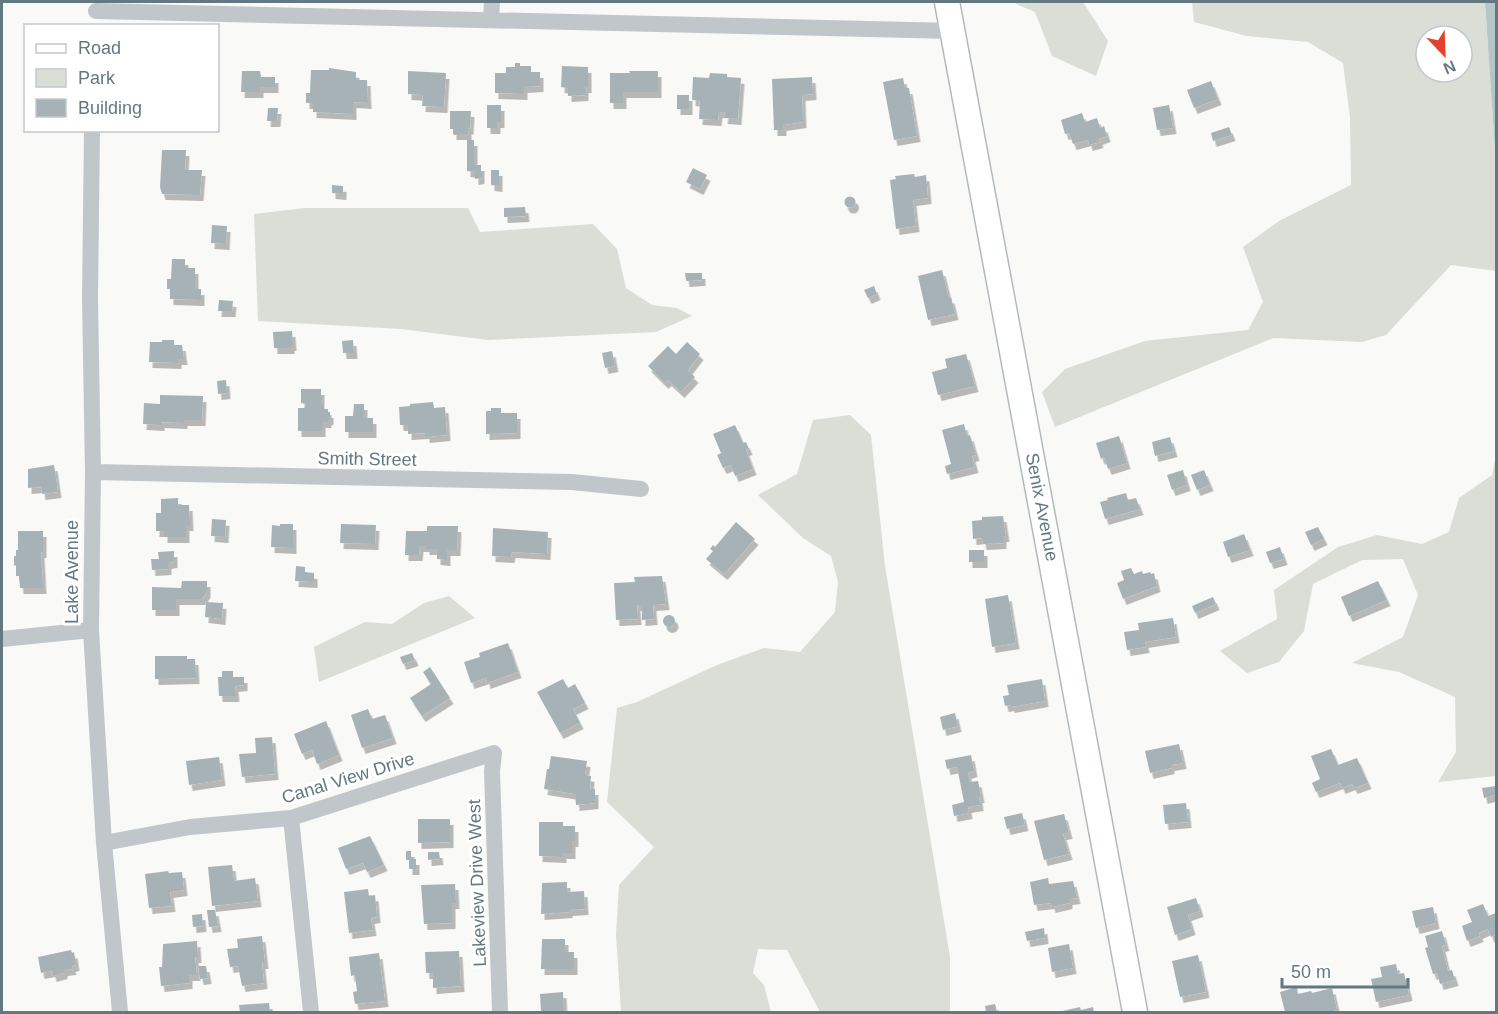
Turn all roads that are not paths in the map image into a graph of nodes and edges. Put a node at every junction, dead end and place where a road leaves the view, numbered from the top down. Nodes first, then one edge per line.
1 (492, 2) edge
2 (947, 2) edge
3 (96, 12) edge
4 (491, 19) junction
5 (952, 31) junction
6 (92, 132) edge
7 (93, 472) junction
8 (640, 489) dead end
9 (91, 630) junction
10 (2, 639) edge
11 (494, 753) joint
12 (291, 818) junction
13 (104, 843) junction
14 (120, 1012) edge
15 (311, 1012) edge
16 (500, 1012) edge
17 (1134, 1012) edge

1 - 4 street
2 - 5 street, Senix Avenue
3 - 4 street
4 - 5 street
5 - 17 street, Senix Avenue
6 - 7 street, Lake Avenue
7 - 8 street, Smith Street
7 - 9 street, Lake Avenue
9 - 10 street
9 - 13 street, Lake Avenue
11 - 12 street, Canal View Drive
11 - 16 street, Lakeview Drive West
12 - 13 street, Canal View Drive
12 - 15 street
13 - 14 street, Lake Avenue

